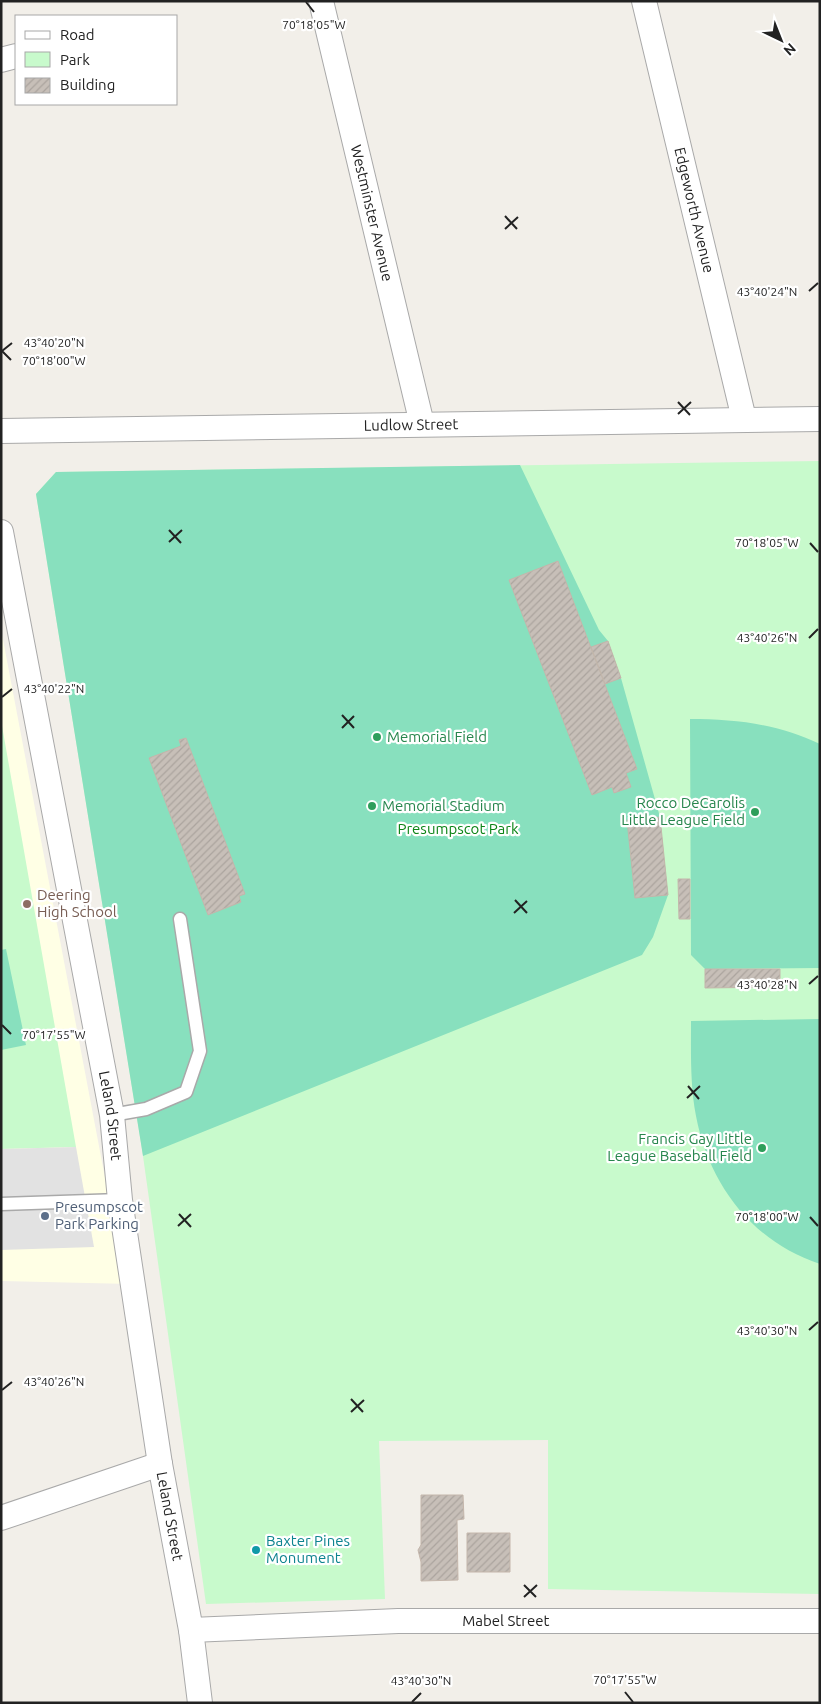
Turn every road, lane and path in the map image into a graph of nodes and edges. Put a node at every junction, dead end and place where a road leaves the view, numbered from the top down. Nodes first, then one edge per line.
1 (321, 1) edge
2 (644, 1) edge
3 (15, 56) edge
4 (1, 60) edge
5 (744, 419) junction
6 (820, 419) edge
7 (422, 424) junction
8 (1, 431) edge
9 (1, 532) edge
10 (180, 919) dead end
11 (112, 1115) junction
12 (120, 1200) junction
13 (1, 1204) edge
14 (160, 1464) junction
15 (1, 1518) edge
16 (820, 1621) edge
17 (191, 1630) junction
18 (200, 1703) edge

1 - 7 street, Westminster Avenue
2 - 5 street, Edgeworth Avenue
3 - 4 street
5 - 6 street, Ludlow Street
5 - 7 street, Ludlow Street
7 - 8 street, Ludlow Street
9 - 11 street, Leland Street
10 - 11 lane
11 - 12 street, Leland Street
12 - 13 lane
12 - 14 street, Leland Street
14 - 15 street
14 - 17 street, Leland Street
16 - 17 street, Mabel Street
17 - 18 street, Leland Street

